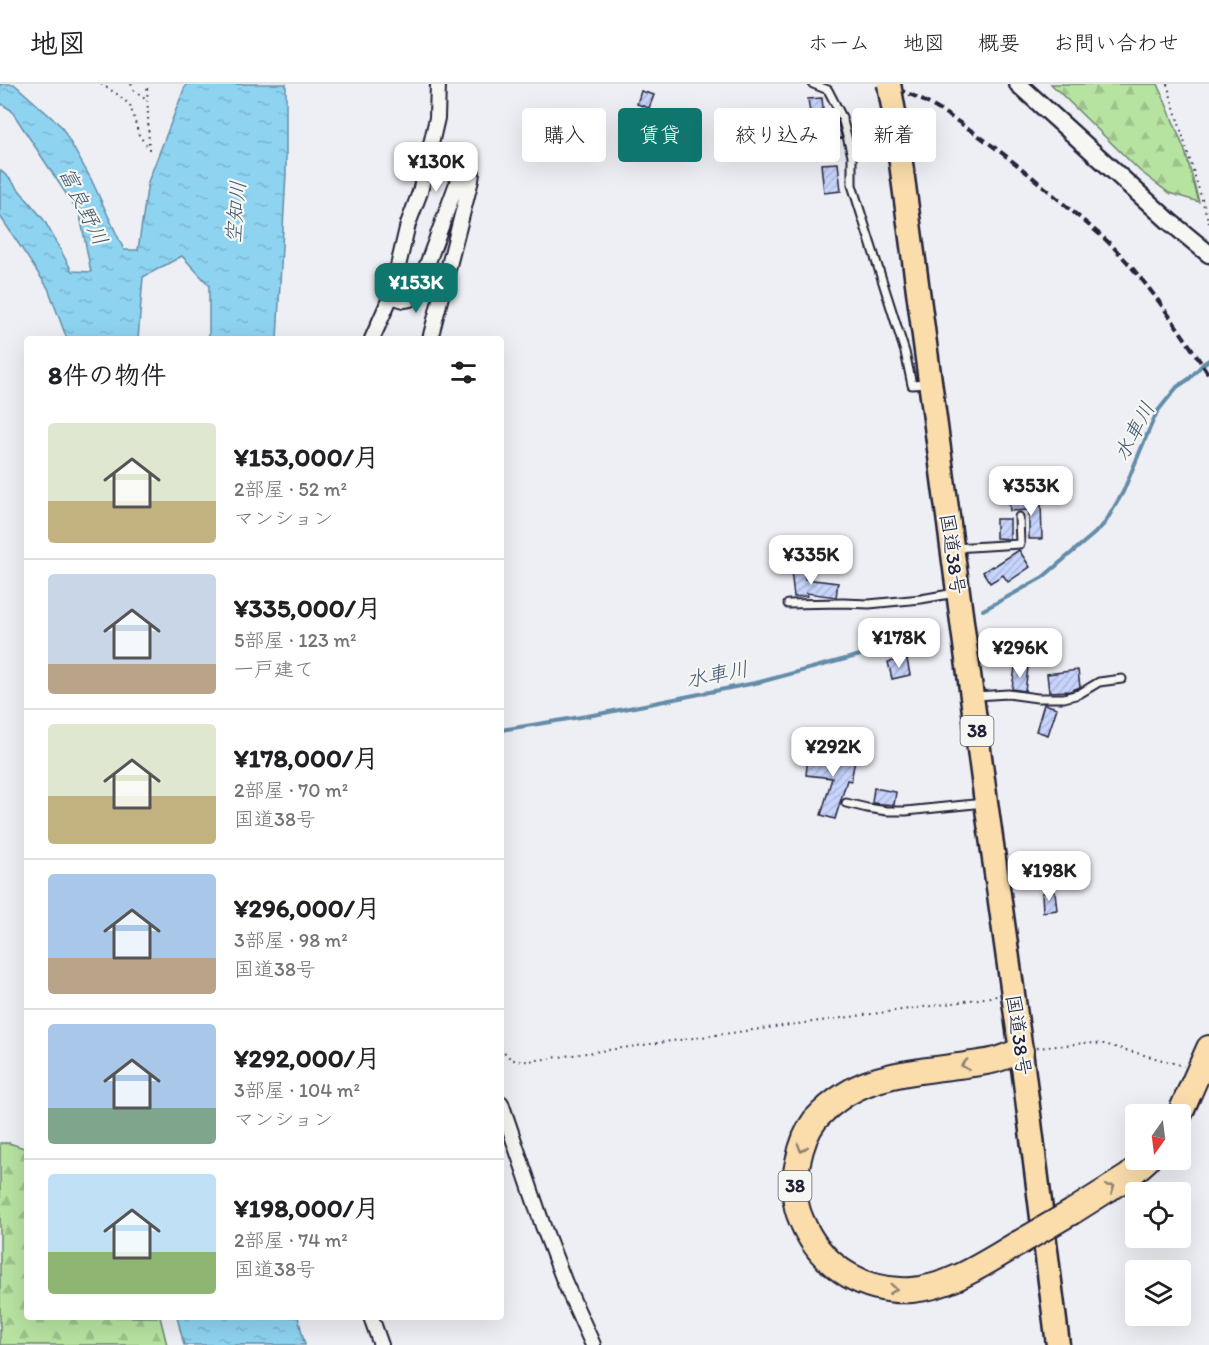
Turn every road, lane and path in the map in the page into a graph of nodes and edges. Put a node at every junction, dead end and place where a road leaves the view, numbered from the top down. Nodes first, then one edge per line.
1 (101, 84) edge
2 (131, 84) edge
3 (147, 84) edge
4 (438, 84) edge
5 (813, 84) edge
6 (890, 84) edge
7 (1018, 84) edge
8 (1167, 84) edge
9 (146, 99) junction
10 (1209, 223) edge
11 (1209, 254) edge
12 (392, 296) junction
13 (373, 336) edge
14 (431, 336) edge
15 (930, 383) junction
16 (1019, 517) dead end
17 (952, 548) junction
18 (958, 593) junction
19 (788, 604) dead end
20 (1122, 679) dead end
21 (973, 697) junction
22 (986, 802) junction
23 (846, 803) dead end
24 (1013, 993) junction
25 (1209, 1048) edge
26 (1021, 1051) junction
27 (504, 1052) edge
28 (1184, 1066) dead end
29 (1184, 1104) edge
30 (504, 1112) edge
31 (1136, 1170) edge
32 (372, 1320) edge
33 (381, 1345) edge
34 (593, 1345) edge
35 (1058, 1345) edge

1 - 9 path
2 - 9 path
3 - 9 path
4 - 12 street
5 - 15 lane
6 - 15 highway, 国道38号 / 38, bridge
7 - 11 street
8 - 10 path
12 - 13 street
12 - 14 street
15 - 17 highway, 国道38号 / 38
16 - 17 lane
17 - 18 highway, 国道38号 / 38
18 - 19 lane
18 - 21 highway, 国道38号 / 38
20 - 21 lane
21 - 22 highway, 国道38号 / 38
22 - 23 lane
22 - 24 highway, 国道38号 / 38
24 - 26 highway, 国道38号 / 38
24 - 27 path
25 - 29 highway
26 - 28 path
26 -> 31 highway, 38, bridge
26 - 35 highway, 国道38号 / 38
30 - 34 street
32 - 33 street

